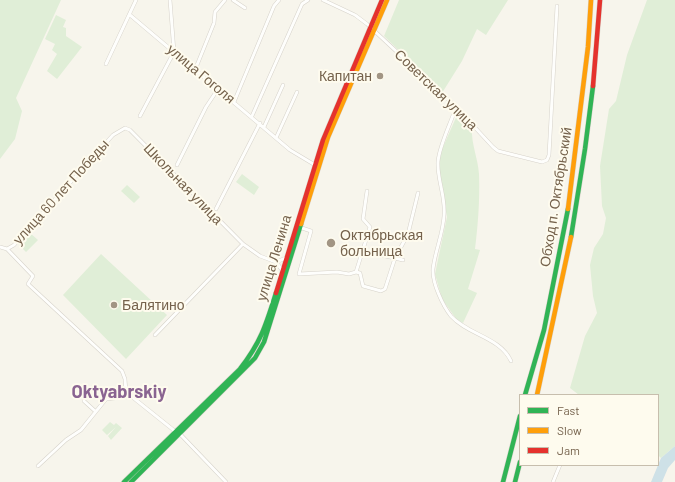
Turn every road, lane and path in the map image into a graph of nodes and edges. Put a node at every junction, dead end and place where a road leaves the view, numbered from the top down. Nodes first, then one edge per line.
1 (136, 0) edge
2 (170, 0) edge
3 (225, 0) edge
4 (233, 0) edge
5 (279, 0) edge
6 (308, 0) edge
7 (323, 0) edge
8 (382, 0) edge
9 (387, 0) edge
10 (591, 0) edge
11 (600, 0) edge
12 (301, 2) edge
13 (557, 6) dead end
14 (245, 8) dead end
15 (130, 15) junction
16 (372, 29) junction
17 (174, 52) junction
18 (106, 64) dead end
19 (196, 70) junction
20 (283, 86) dead end
21 (218, 89) junction
22 (297, 92) dead end
23 (234, 102) junction
24 (456, 107) junction
25 (140, 116) dead end
26 (252, 116) junction
27 (260, 123) junction
28 (264, 127) junction
29 (121, 129) joint
30 (276, 138) junction
31 (177, 165) dead end
32 (315, 165) junction
33 (367, 191) dead end
34 (418, 193) dead end
35 (216, 209) dead end
36 (299, 227) junction
37 (242, 244) junction
38 (0, 247) edge
39 (7, 249) junction
40 (363, 251) junction
41 (286, 258) junction
42 (395, 258) junction
43 (403, 260) dead end
44 (276, 262) junction
45 (282, 271) junction
46 (356, 272) junction
47 (155, 336) dead end
48 (511, 360) dead end
49 (126, 392) junction
50 (525, 394) edge
51 (537, 394) edge
52 (84, 401) dead end
53 (95, 411) junction
54 (519, 420) edge
55 (178, 433) junction
56 (38, 466) dead end
57 (519, 466) edge
58 (560, 466) edge
59 (222, 478) junction
60 (124, 482) edge
61 (131, 482) edge
62 (218, 482) edge
63 (226, 482) edge
64 (503, 482) edge
65 (515, 482) edge
66 (553, 482) edge

1 - 15 street
2 - 17 street
3 - 19 street
4 - 14 street
5 - 23 street
6 - 12 street
7 - 16 street, Советская улица
8 - 16 main road, улица Ленина
9 - 16 main road, улица Ленина
10 - 50 main road, Обход п. Октябрьский
11 - 51 main road, Обход п. Октябрьский
12 - 26 street
13 - 24 street, Советская улица
15 - 17 street, улица Гоголя
15 - 18 street
16 - 24 street, Советская улица
16 - 32 main road, улица Ленина
16 - 36 main road, улица Ленина
17 - 19 street, улица Гоголя
17 - 25 street
19 - 21 street, улица Гоголя
20 - 28 street
21 - 23 street, улица Гоголя
21 - 31 street
22 - 30 street
23 - 26 street, улица Гоголя
24 - 48 street
26 - 27 street, улица Гоголя
27 - 28 street, улица Гоголя
27 - 35 street
28 - 30 street, улица Гоголя
29 - 37 street, Школьная улица
29 - 39 street, улица 60 лет Победы
30 - 32 street, улица Гоголя
32 - 41 main road, улица Ленина
33 - 40 street
34 - 42 street
36 - 46 street
36 - 55 main road, улица Ленина
37 - 44 street, Школьная улица
37 - 47 street
38 - 39 street, улица 60 лет Победы
39 - 49 street
40 - 42 street
40 - 46 street
41 - 44 street
41 - 45 main road, улица Ленина
42 - 43 street
42 - 46 street
44 - 45 street
45 - 55 main road, улица Ленина
49 - 53 street
49 - 55 street
52 - 53 street
53 - 56 street
54 - 64 main road
55 - 59 street
55 - 60 main road, улица Ленина
55 - 61 main road, улица Ленина
57 - 65 main road
58 - 66 street
59 - 62 street
59 - 63 street

